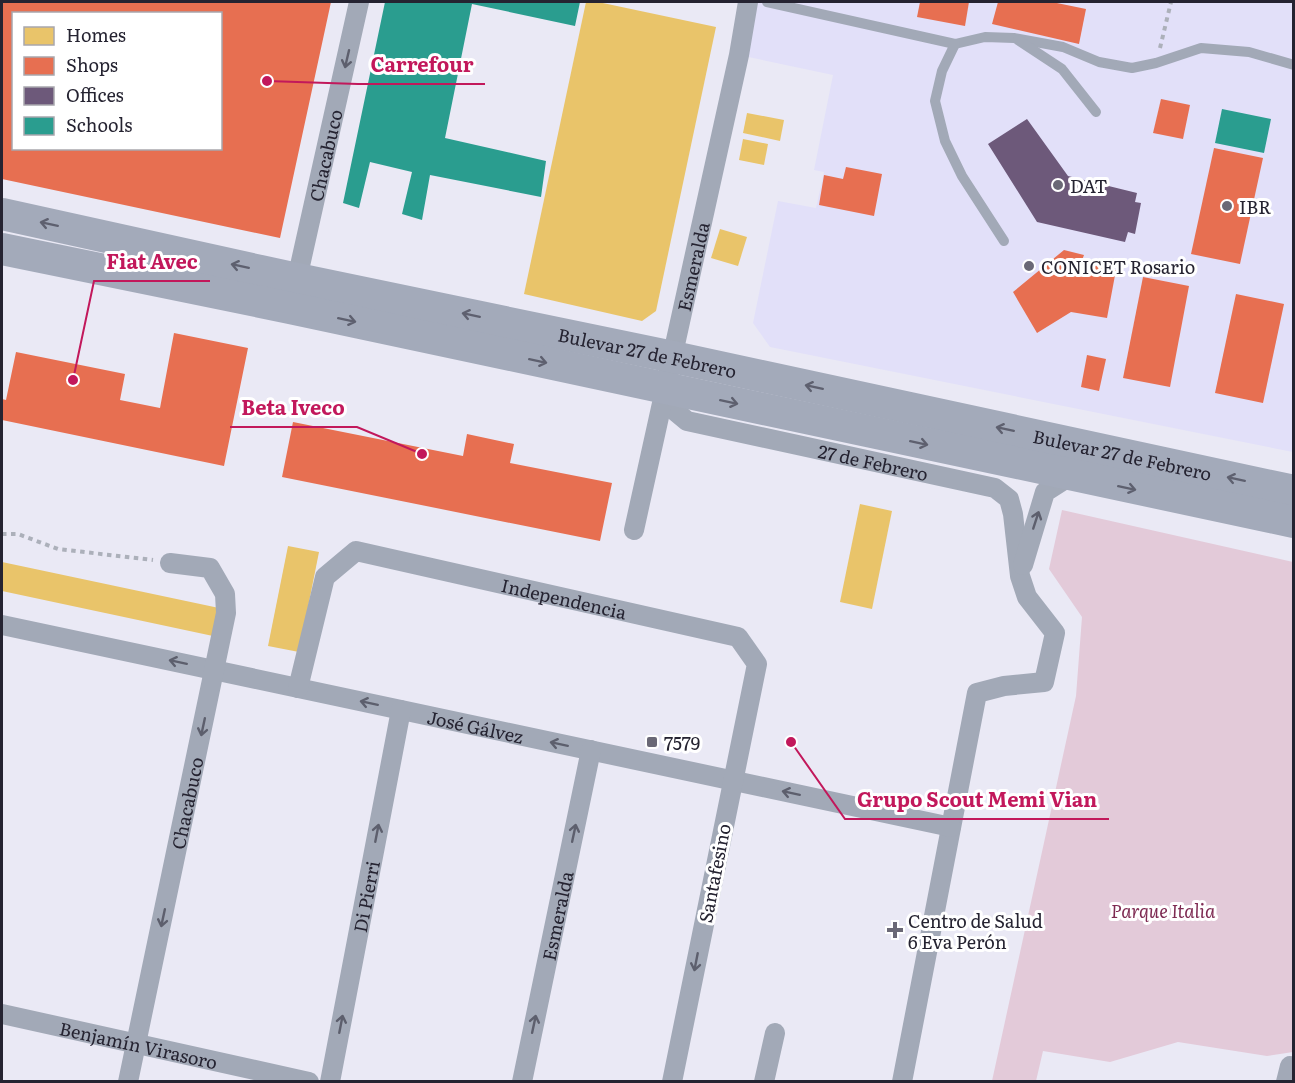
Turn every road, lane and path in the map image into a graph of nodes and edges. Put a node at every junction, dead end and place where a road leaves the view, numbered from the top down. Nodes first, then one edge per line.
1 (359, 2) edge
2 (748, 2) edge
3 (767, 2) edge
4 (1171, 2) edge
5 (1014, 38) junction
6 (955, 44) junction
7 (1156, 63) junction
8 (1293, 65) edge
9 (1096, 112) dead end
10 (2, 214) edge
11 (1004, 241) dead end
12 (2, 249) edge
13 (294, 293) junction
14 (672, 357) junction
15 (664, 395) junction
16 (1070, 476) junction
17 (1293, 491) edge
18 (1293, 522) edge
19 (634, 530) dead end
20 (2, 534) edge
21 (170, 562) joint
22 (1020, 576) junction
23 (2, 624) edge
24 (757, 664) joint
25 (215, 670) junction
26 (298, 688) junction
27 (401, 710) junction
28 (591, 750) junction
29 (733, 781) junction
30 (951, 827) junction
31 (2, 1014) edge
32 (775, 1033) dead end
33 (137, 1044) junction
34 (128, 1082) edge
35 (309, 1082) edge
36 (330, 1082) edge
37 (522, 1082) edge
38 (672, 1082) edge
39 (764, 1082) edge
40 (902, 1082) edge

1 -> 13 street, Chacabuco
2 - 14 street, Esmeralda
3 - 6 lane
4 - 7 path
5 - 6 lane
5 - 7 lane
5 - 9 lane
6 - 11 lane
7 - 8 lane
13 -> 10 main road, Bulevar 27 de Febrero
12 - 13 main road, Bulevar 27 de Febrero
14 -> 13 main road, Bulevar 27 de Febrero
13 -> 15 main road, Bulevar 27 de Febrero
14 - 15 street, Esmeralda
17 -> 14 main road, Bulevar 27 de Febrero
15 -> 16 main road, Bulevar 27 de Febrero
15 - 19 street, Esmeralda
15 - 22 street, 27 de Febrero
16 -> 18 main road, Bulevar 27 de Febrero
22 -> 16 street
20 - 21 path
21 - 25 street, Chacabuco
22 - 30 street, 27 de Febrero
25 -> 23 street, José Gálvez
24 - 26 street, Independencia
24 - 29 street, Santafesino
25 - 26 street, José Gálvez
25 -> 33 street, Chacabuco
27 -> 26 street, José Gálvez
28 -> 27 street, José Gálvez
36 -> 27 street, Di Pierri
28 - 29 street, José Gálvez
37 -> 28 street, Esmeralda
30 -> 29 street, José Gálvez
29 -> 38 street, Santafesino
30 - 40 street
31 - 33 street, Benjamín Virasoro
32 - 39 street
33 - 34 street, Chacabuco
33 - 35 street, Benjamín Virasoro

